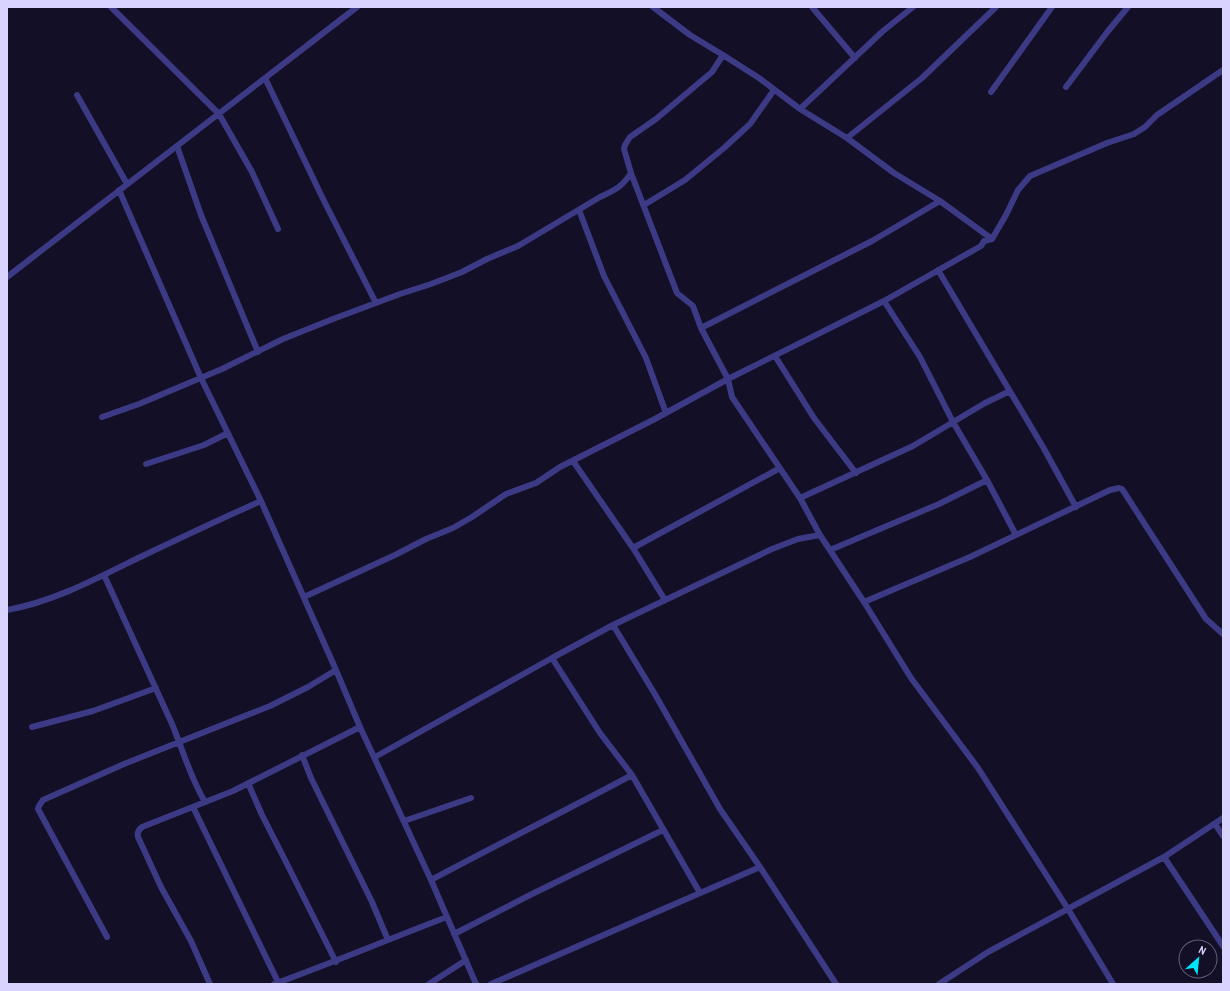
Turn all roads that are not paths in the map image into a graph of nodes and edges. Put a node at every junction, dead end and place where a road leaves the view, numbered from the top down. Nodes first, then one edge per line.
1 (111, 7) edge
2 (357, 7) edge
3 (653, 7) edge
4 (812, 7) edge
5 (913, 7) edge
6 (996, 7) edge
7 (1052, 7) edge
8 (1128, 7) edge
9 (723, 55) junction
10 (855, 58) junction
11 (1223, 70) edge
12 (265, 78) junction
13 (1066, 87) dead end
14 (774, 90) junction
15 (991, 92) dead end
16 (77, 95) dead end
17 (800, 109) junction
18 (219, 114) junction
19 (846, 138) junction
20 (177, 146) junction
21 (631, 173) junction
22 (128, 184) junction
23 (119, 190) junction
24 (940, 201) junction
25 (644, 204) junction
26 (579, 210) junction
27 (278, 229) dead end
28 (992, 238) junction
29 (938, 270) junction
30 (7, 277) edge
31 (884, 302) junction
32 (376, 303) junction
33 (701, 328) junction
34 (258, 352) junction
35 (776, 356) junction
36 (201, 378) junction
37 (728, 379) junction
38 (1010, 391) junction
39 (666, 412) junction
40 (102, 417) dead end
41 (953, 422) junction
42 (228, 433) junction
43 (573, 461) junction
44 (146, 464) dead end
45 (780, 468) junction
46 (856, 473) junction
47 (987, 480) junction
48 (800, 498) junction
49 (261, 501) junction
50 (1076, 506) junction
51 (820, 535) junction
52 (1016, 535) junction
53 (633, 548) junction
54 (830, 550) junction
55 (104, 575) junction
56 (304, 597) junction
57 (665, 600) junction
58 (864, 602) junction
59 (7, 610) edge
60 (613, 625) junction
61 (1223, 634) edge
62 (552, 658) junction
63 (336, 670) junction
64 (156, 688) junction
65 (32, 727) dead end
66 (360, 727) junction
67 (180, 742) junction
68 (302, 755) junction
69 (375, 758) junction
70 (632, 776) junction
71 (248, 784) junction
72 (471, 798) dead end
73 (205, 802) junction
74 (193, 807) junction
75 (1223, 818) edge
76 (404, 821) junction
77 (1215, 824) junction
78 (664, 830) junction
79 (1223, 836) edge
80 (1164, 857) junction
81 (760, 867) junction
82 (431, 880) junction
83 (700, 892) junction
84 (1068, 909) junction
85 (447, 917) junction
86 (454, 934) junction
87 (107, 938) dead end
88 (388, 940) junction
89 (1223, 946) edge
90 (466, 960) junction
91 (336, 962) junction
92 (276, 983) edge
93 (210, 984) edge
94 (429, 984) edge
95 (476, 984) edge
96 (491, 984) edge
97 (836, 984) edge
98 (939, 984) edge
99 (1113, 984) edge

1 - 18 street
2 - 12 street
3 - 9 street
4 - 10 street
5 - 10 street
6 - 19 street
7 - 15 street
8 - 13 street
9 - 14 street
9 - 21 street
10 - 17 street
11 - 28 street
12 - 18 street
12 - 32 street
14 - 17 street
14 - 25 street
16 - 22 street
17 - 19 street
18 - 20 street
18 - 27 street
19 - 24 street
20 - 22 street
20 - 34 street
21 - 25 street
21 - 26 street
22 - 23 street
23 - 30 street
23 - 36 street
24 - 28 street
24 - 33 street
25 - 33 street
26 - 32 street
26 - 39 street
28 - 29 street
29 - 31 street
29 - 38 street
31 - 35 street
31 - 41 street
32 - 34 street
33 - 37 street
34 - 36 street
35 - 37 street
35 - 46 street
36 - 40 street
36 - 42 street
37 - 39 street
37 - 45 street
38 - 41 street
38 - 50 street
39 - 43 street
41 - 46 street
41 - 47 street
42 - 44 street
42 - 49 street
43 - 53 street
43 - 56 street
45 - 48 street
45 - 53 street
46 - 48 street
47 - 52 street
47 - 54 street
48 - 51 street
49 - 55 street
49 - 56 street
50 - 52 street
50 - 61 street
51 - 54 street
51 - 57 street
52 - 58 street
53 - 57 street
54 - 58 street
55 - 59 street
55 - 64 street
56 - 63 street
57 - 60 street
58 - 84 street
60 - 62 street
60 - 81 street
62 - 69 street
62 - 70 street
63 - 66 street
63 - 67 street
64 - 65 street
64 - 67 street
66 - 68 street
66 - 69 street
67 - 73 street
67 - 87 street
68 - 71 street
68 - 88 street
69 - 76 street
70 - 78 street
70 - 82 street
71 - 73 street
71 - 91 street
72 - 76 street
73 - 74 street
74 - 92 street
74 - 93 street
75 - 77 street
76 - 82 street
77 - 79 street
77 - 80 street
78 - 83 street
78 - 86 street
80 - 84 street
80 - 89 street
81 - 83 street
81 - 97 street
82 - 85 street
83 - 96 street
84 - 98 street
84 - 99 street
85 - 86 street
85 - 88 street
86 - 90 street
88 - 91 street
90 - 94 street
90 - 95 street
91 - 92 street

